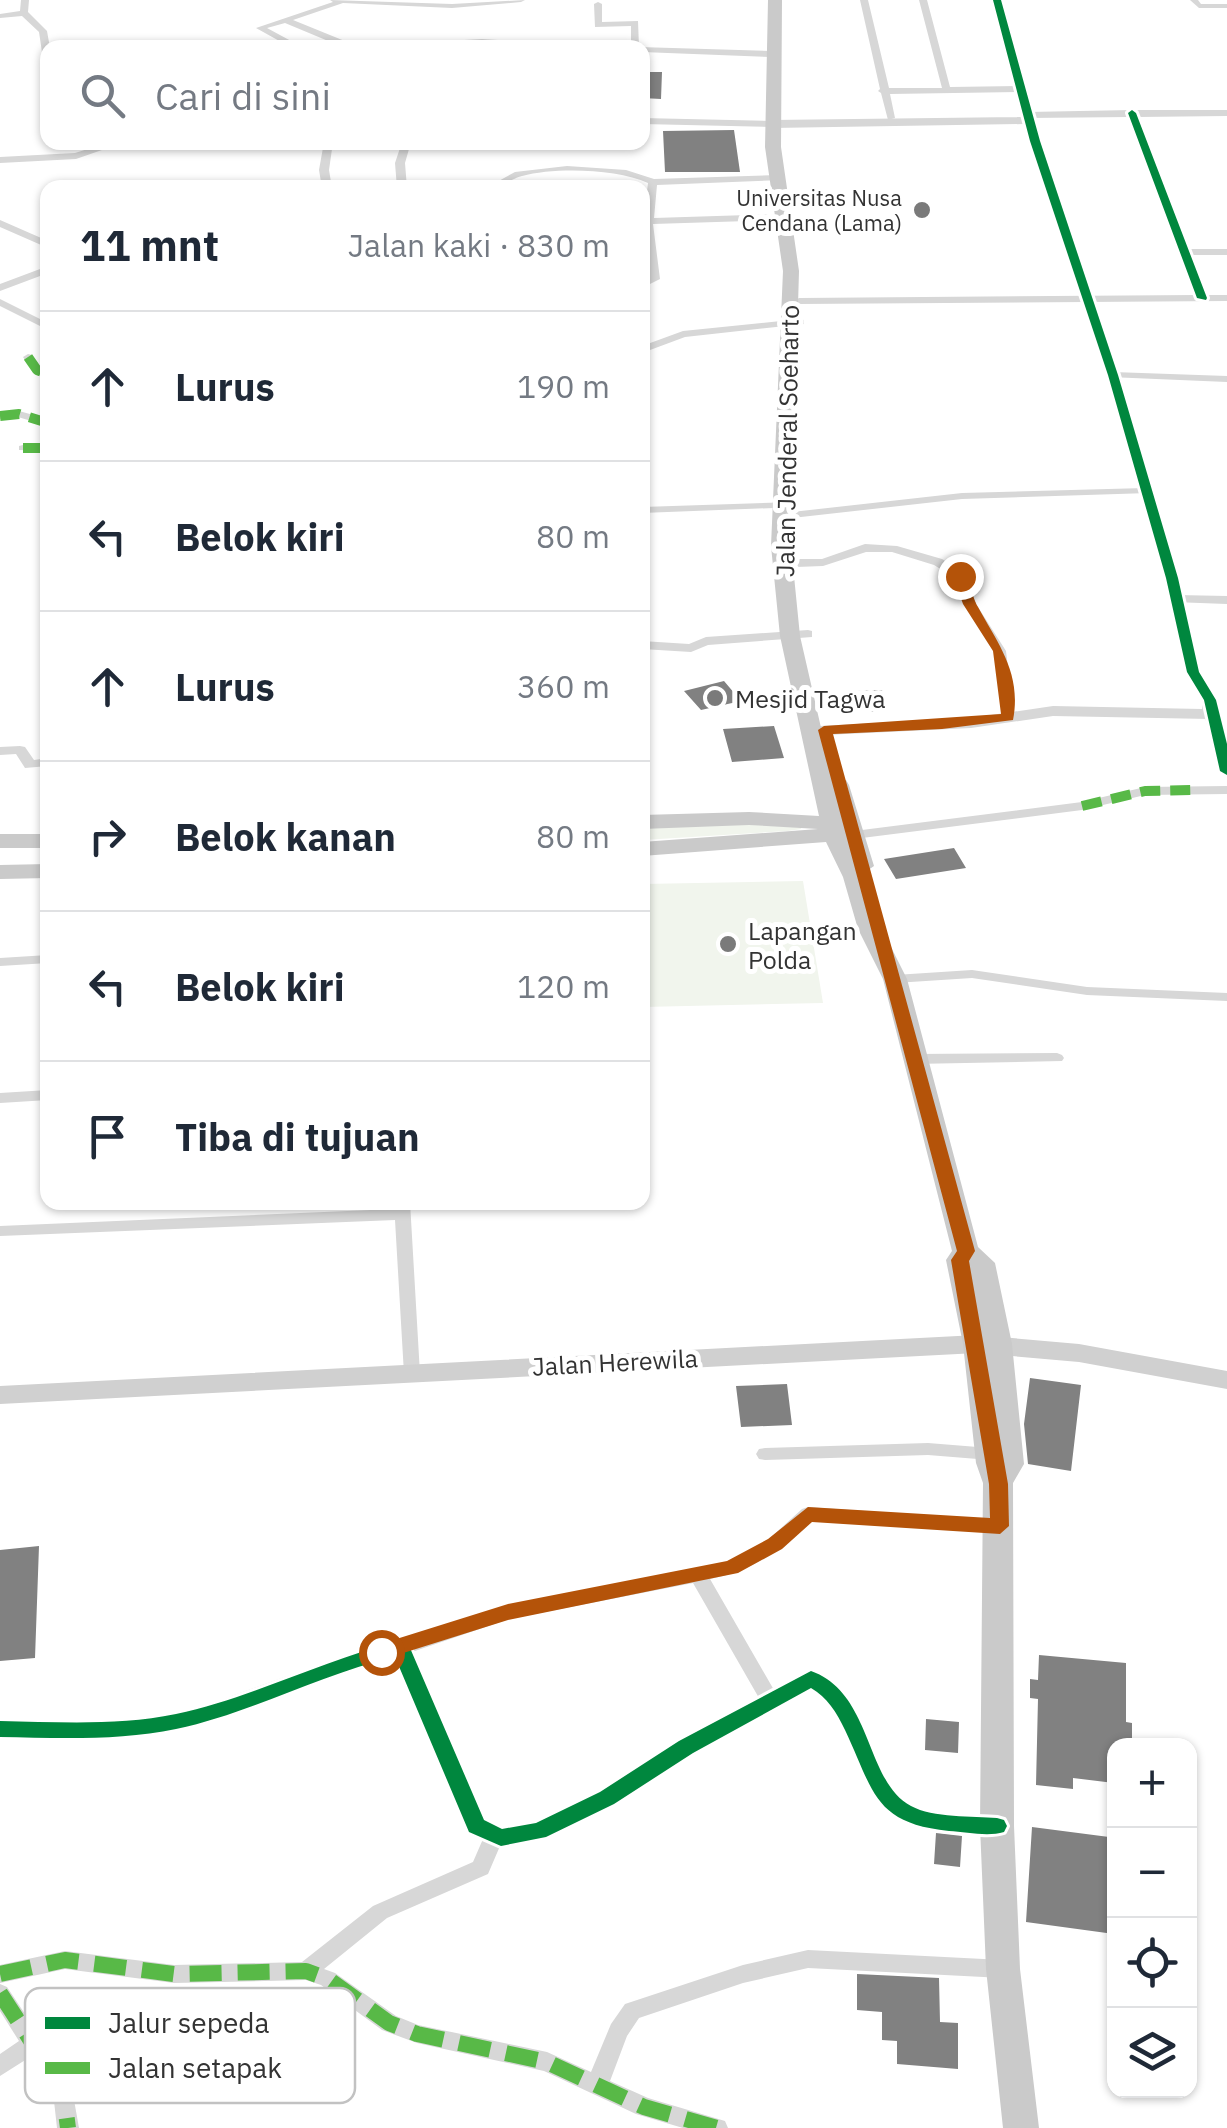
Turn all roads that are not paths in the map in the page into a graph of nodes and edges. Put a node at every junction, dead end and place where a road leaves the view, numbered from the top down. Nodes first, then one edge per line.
1 (26, 0) edge
2 (521, 0) edge
3 (774, 0) edge
4 (864, 0) edge
5 (923, 0) edge
6 (997, 0) edge
7 (1194, 0) edge
8 (337, 2) edge
9 (365, 2) edge
10 (457, 3) edge
11 (598, 4) dead end
12 (1227, 6) edge
13 (24, 14) junction
14 (0, 16) edge
15 (286, 20) junction
16 (44, 40) edge
17 (284, 40) edge
18 (340, 40) edge
19 (635, 40) edge
20 (650, 49) edge
21 (771, 54) junction
22 (1023, 89) junction
23 (947, 90) junction
24 (882, 91) junction
25 (1227, 114) edge
26 (1133, 115) junction
27 (891, 118) junction
28 (1028, 118) junction
29 (650, 120) edge
30 (772, 122) junction
31 (96, 150) edge
32 (328, 150) edge
33 (404, 150) edge
34 (0, 160) edge
35 (778, 178) junction
36 (326, 180) edge
37 (401, 180) edge
38 (511, 180) edge
39 (646, 180) edge
40 (650, 181) edge
41 (653, 182) junction
42 (650, 211) edge
43 (783, 217) junction
44 (650, 221) edge
45 (0, 223) edge
46 (650, 231) edge
47 (40, 241) edge
48 (1184, 252) junction
49 (1227, 252) edge
50 (40, 272) edge
51 (650, 281) edge
52 (3, 284) edge
53 (1084, 296) junction
54 (1202, 298) junction
55 (1227, 298) edge
56 (0, 302) edge
57 (796, 315) junction
58 (40, 324) edge
59 (650, 347) edge
60 (28, 357) dead end
61 (40, 371) edge
62 (1113, 375) junction
63 (1227, 379) edge
64 (0, 416) edge
65 (40, 422) edge
66 (23, 448) dead end
67 (40, 448) edge
68 (1145, 491) junction
69 (650, 510) edge
70 (789, 511) junction
71 (796, 564) junction
72 (1176, 599) junction
73 (1227, 600) edge
74 (799, 635) junction
75 (650, 645) edge
76 (1216, 704) edge
77 (1008, 717) junction
78 (824, 730) junction
79 (0, 751) edge
80 (40, 763) edge
81 (1227, 771) edge
82 (1227, 790) edge
83 (839, 820) junction
84 (650, 822) edge
85 (0, 841) edge
86 (40, 841) edge
87 (690, 847) junction
88 (650, 849) edge
89 (40, 871) edge
90 (0, 872) edge
91 (861, 872) junction
92 (40, 960) edge
93 (0, 962) edge
94 (890, 968) junction
95 (1227, 997) edge
96 (1057, 1058) dead end
97 (913, 1059) junction
98 (40, 1095) edge
99 (0, 1098) edge
100 (366, 1210) edge
101 (401, 1210) edge
102 (0, 1231) edge
103 (988, 1344) junction
104 (412, 1374) junction
105 (1227, 1380) edge
106 (0, 1395) edge
107 (766, 1454) dead end
108 (994, 1469) junction
109 (1000, 1526) junction
110 (698, 1577) junction
111 (402, 1648) junction
112 (768, 1699) junction
113 (0, 1729) edge
114 (997, 1826) junction
115 (494, 1837) junction
116 (1003, 1969) junction
117 (306, 1971) junction
118 (0, 1974) edge
119 (340, 1988) edge
120 (0, 1994) edge
121 (355, 1998) edge
122 (25, 2033) edge
123 (25, 2049) edge
124 (0, 2066) edge
125 (598, 2083) junction
126 (65, 2103) edge
127 (68, 2128) edge
128 (718, 2128) edge
129 (1021, 2128) edge

1 - 13 street
2 - 10 street
3 - 21 main road, Jalan Jenderal Soeharto
4 - 24 street
5 - 23 street
6 - 22 street
7 - 12 street
8 - 9 street
8 - 15 street
9 - 10 street
11 - 19 street
13 - 14 street
13 - 16 street
15 - 17 street
15 - 18 street
20 - 21 street
21 - 30 main road, Jalan Jenderal Soeharto
22 - 23 street
22 - 28 street
23 - 24 street
24 - 27 street
25 - 26 street
26 - 28 street
26 - 48 street
27 - 28 street
27 - 30 street
28 - 30 street
28 - 53 street
29 - 30 street
30 - 35 main road, Jalan Jenderal Soeharto
31 - 34 street
32 - 36 street
33 - 37 street
35 - 41 street
35 - 43 main road, Jalan Jenderal Soeharto
38 - 39 street
40 - 41 street
41 - 42 street
43 - 44 street
43 - 57 main road, Jalan Jenderal Soeharto
45 - 47 street
46 - 51 street
48 - 49 street
48 - 54 street
50 - 52 street
53 - 54 street
53 - 57 street
53 - 62 street
54 - 55 street
56 - 58 street
57 - 59 street
57 - 70 main road, Jalan Jenderal Soeharto
60 - 61 street
62 - 63 street
62 - 68 street
64 - 65 street
66 - 67 street
68 - 70 street
68 - 72 street
69 - 70 street
70 - 71 main road, Jalan Jenderal Soeharto
70 - 74 main road, Jalan Jenderal Soeharto
71 - 74 main road, Jalan Jenderal Soeharto
71 - 77 street
72 - 73 street
72 - 76 street
74 - 75 street
74 - 78 main road, Jalan Jenderal Soeharto
74 - 83 main road, Jalan Jenderal Soeharto
76 - 77 street
76 - 81 street
77 - 78 street
78 - 83 main road, Jalan Jenderal Soeharto
79 - 80 street
82 - 83 street
83 - 84 main road
83 - 87 main road
83 - 91 main road
85 - 86 main road
87 - 88 main road
87 - 91 main road
89 - 90 main road
91 - 94 main road
92 - 93 street
94 - 95 street
94 - 97 main road
96 - 97 street
97 - 103 main road
98 - 99 street
100 - 102 street
101 - 104 street
103 - 104 main road, Jalan Herewila
103 - 105 main road, Jalan Herewila
103 - 108 main road
104 - 106 main road, Jalan Herewila
107 - 108 street
108 - 109 main road
109 - 110 street
109 - 114 main road
110 - 111 street
110 - 112 street
111 - 113 street
111 - 115 street
112 - 114 street
112 - 115 street
114 - 116 main road
115 - 117 street
116 - 125 street
116 - 129 main road
117 - 118 street
117 - 119 street
120 - 122 street
121 - 125 street
123 - 124 street
125 - 128 street
126 - 127 street

